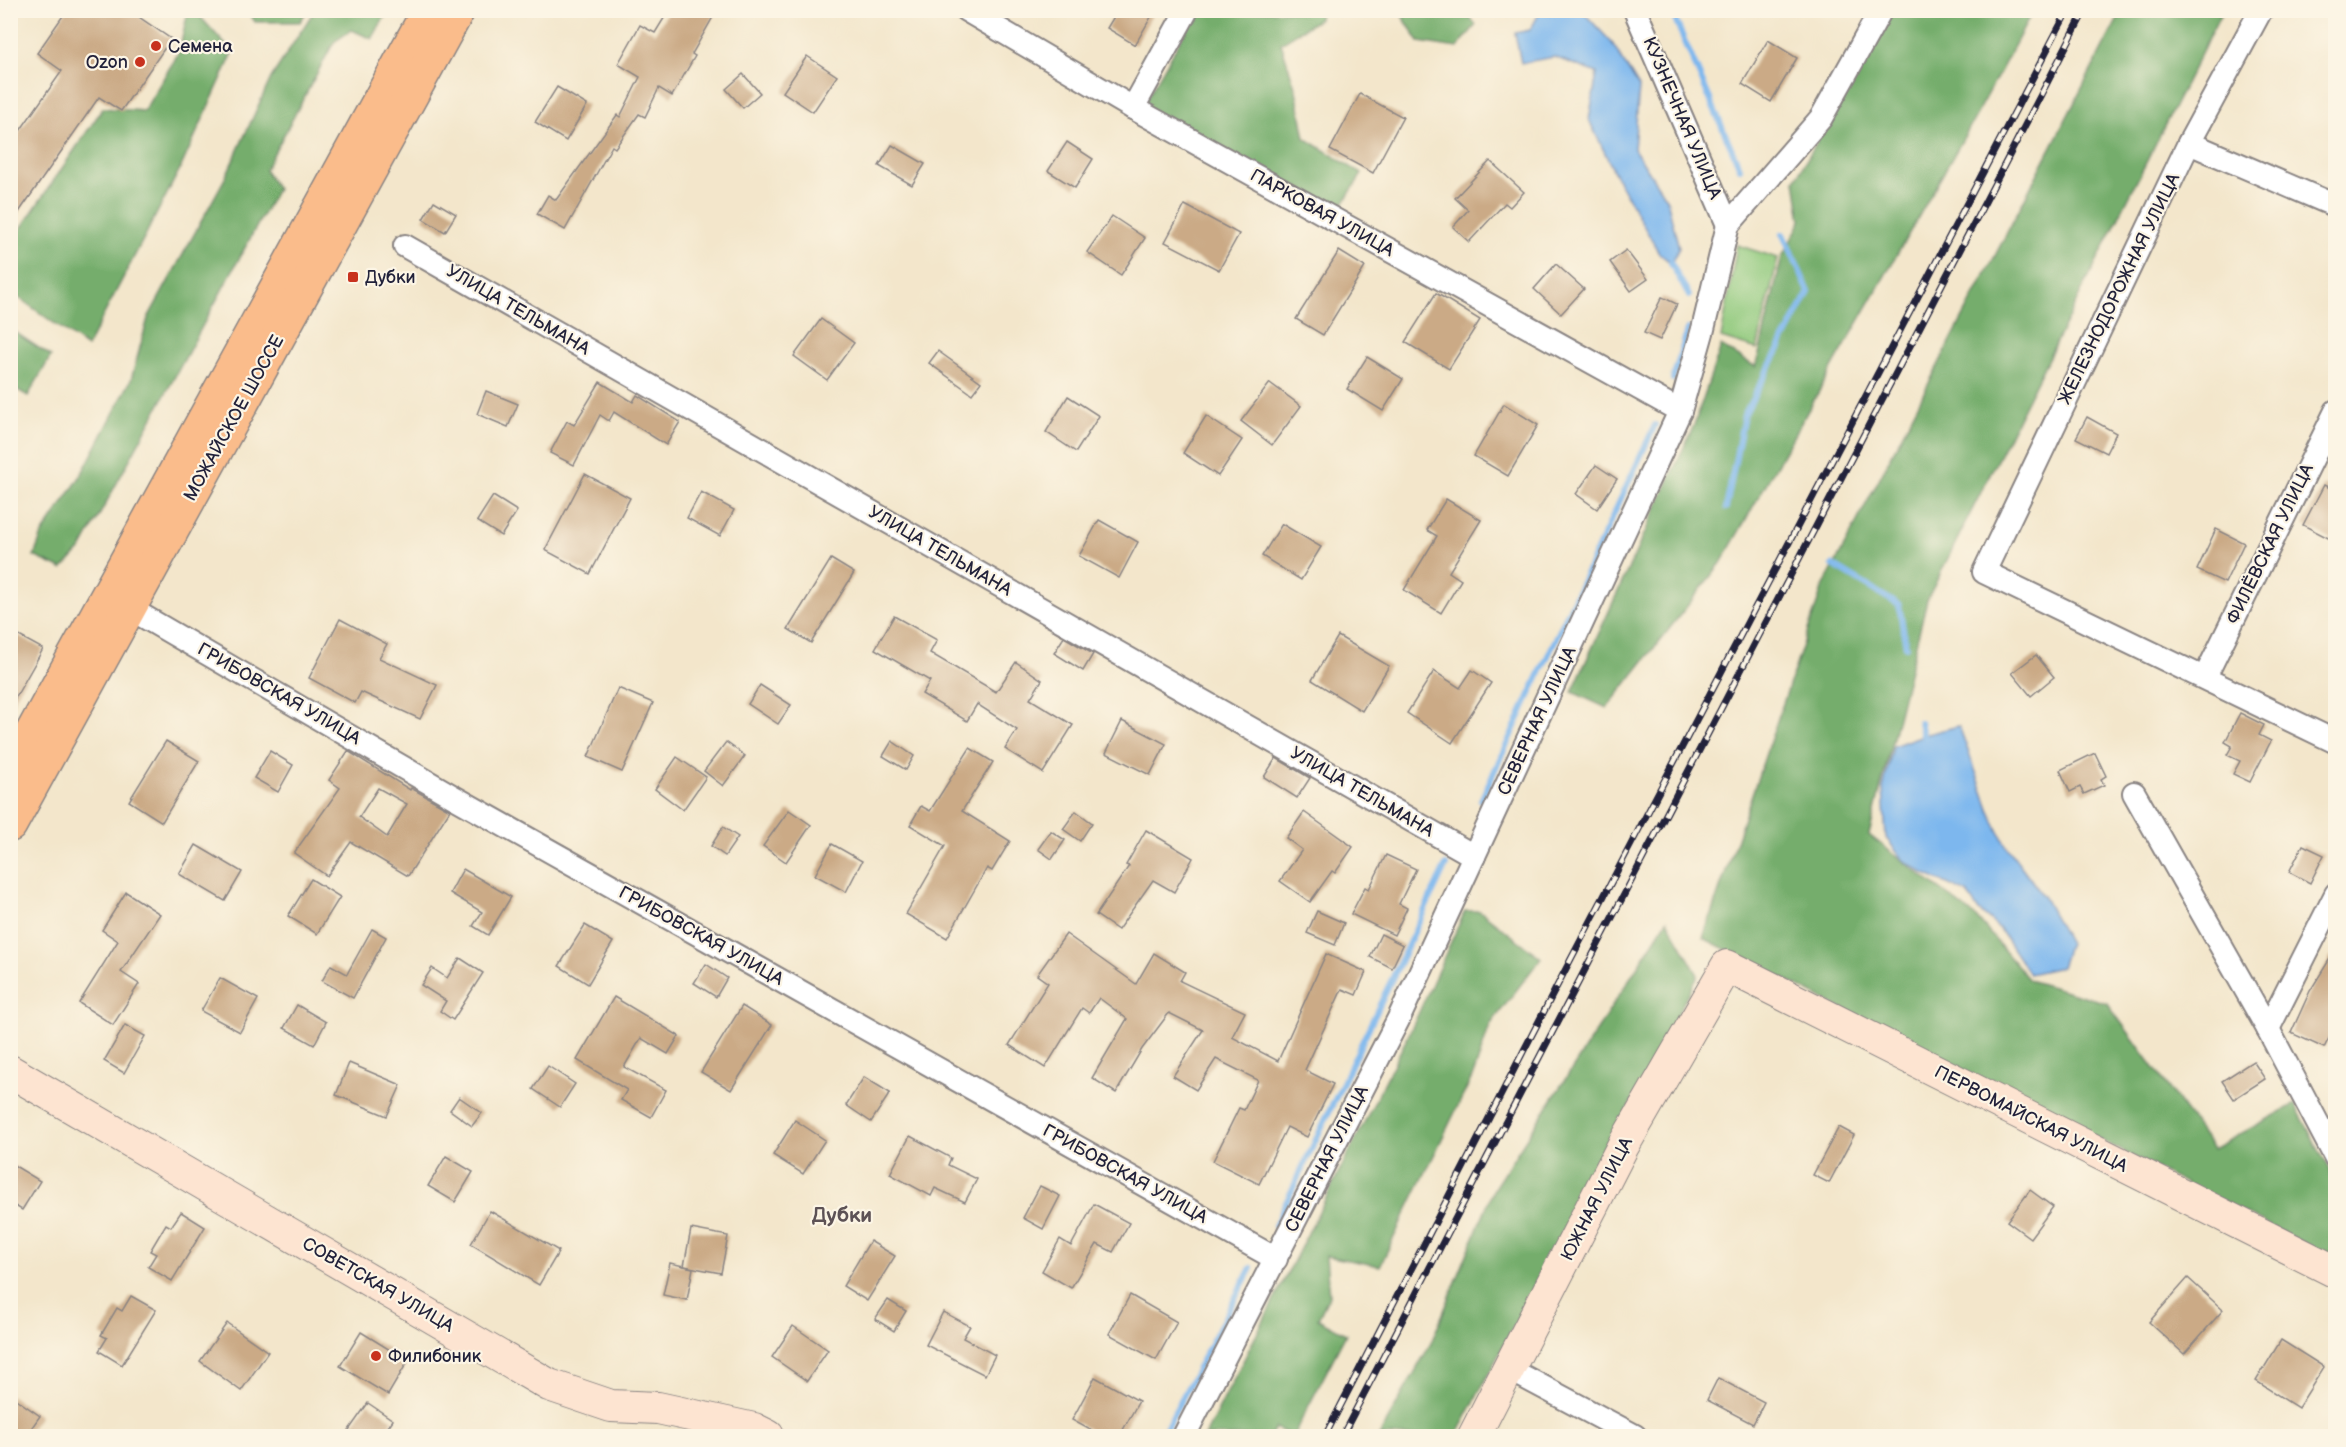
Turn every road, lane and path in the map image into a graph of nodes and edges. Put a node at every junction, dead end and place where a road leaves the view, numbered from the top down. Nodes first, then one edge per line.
1 (429, 10) edge
2 (458, 10) edge
3 (966, 10) edge
4 (1187, 10) edge
5 (1635, 10) edge
6 (1881, 10) edge
7 (2260, 10) edge
8 (1133, 108) junction
9 (2189, 143) junction
10 (2336, 206) edge
11 (1728, 225) junction
12 (405, 246) dead end
13 (1680, 411) junction
14 (2336, 411) edge
15 (129, 608) junction
16 (2205, 677) junction
17 (2336, 742) edge
18 (10, 773) edge
19 (2134, 794) dead end
20 (10, 825) edge
21 (1474, 856) junction
22 (2336, 894) edge
23 (1727, 966) joint
24 (2268, 1029) junction
25 (10, 1071) edge
26 (2336, 1158) edge
27 (1276, 1259) junction
28 (2336, 1272) edge
29 (1509, 1369) junction
30 (768, 1437) edge
31 (1184, 1437) edge
32 (1474, 1437) edge
33 (1635, 1437) edge

1 - 18 main road, МОЖАЙСКОЕ ШОССЕ
2 - 15 main road, МОЖАЙСКОЕ ШОССЕ
3 - 8 street, ПАРКОВАЯ УЛИЦА
4 - 8 street
5 - 11 street, КУЗНЕЧНАЯ УЛИЦА
6 - 11 street, СЕВЕРНАЯ УЛИЦА
7 - 9 street, ЖЕЛЕЗНОДОРОЖНАЯ УЛИЦА
8 - 13 street, ПАРКОВАЯ УЛИЦА
9 - 10 street
9 - 16 street, ЖЕЛЕЗНОДОРОЖНАЯ УЛИЦА
11 - 13 street, СЕВЕРНАЯ УЛИЦА
12 - 21 street, УЛИЦА ТЕЛЬМАНА
13 - 21 street, СЕВЕРНАЯ УЛИЦА
14 - 16 street, ФИЛЁВСКАЯ УЛИЦА
15 - 20 main road, МОЖАЙСКОЕ ШОССЕ
15 - 27 street, ГРИБОВСКАЯ УЛИЦА
16 - 17 street
19 - 24 street
21 - 27 street, СЕВЕРНАЯ УЛИЦА
22 - 24 street
23 - 28 street, ПЕРВОМАЙСКАЯ УЛИЦА
23 - 29 street, ЮЖНАЯ УЛИЦА
24 - 26 street
25 - 30 street, СОВЕТСКАЯ УЛИЦА
27 - 31 street, СЕВЕРНАЯ УЛИЦА
29 - 32 street, ЮЖНАЯ УЛИЦА
29 - 33 street

